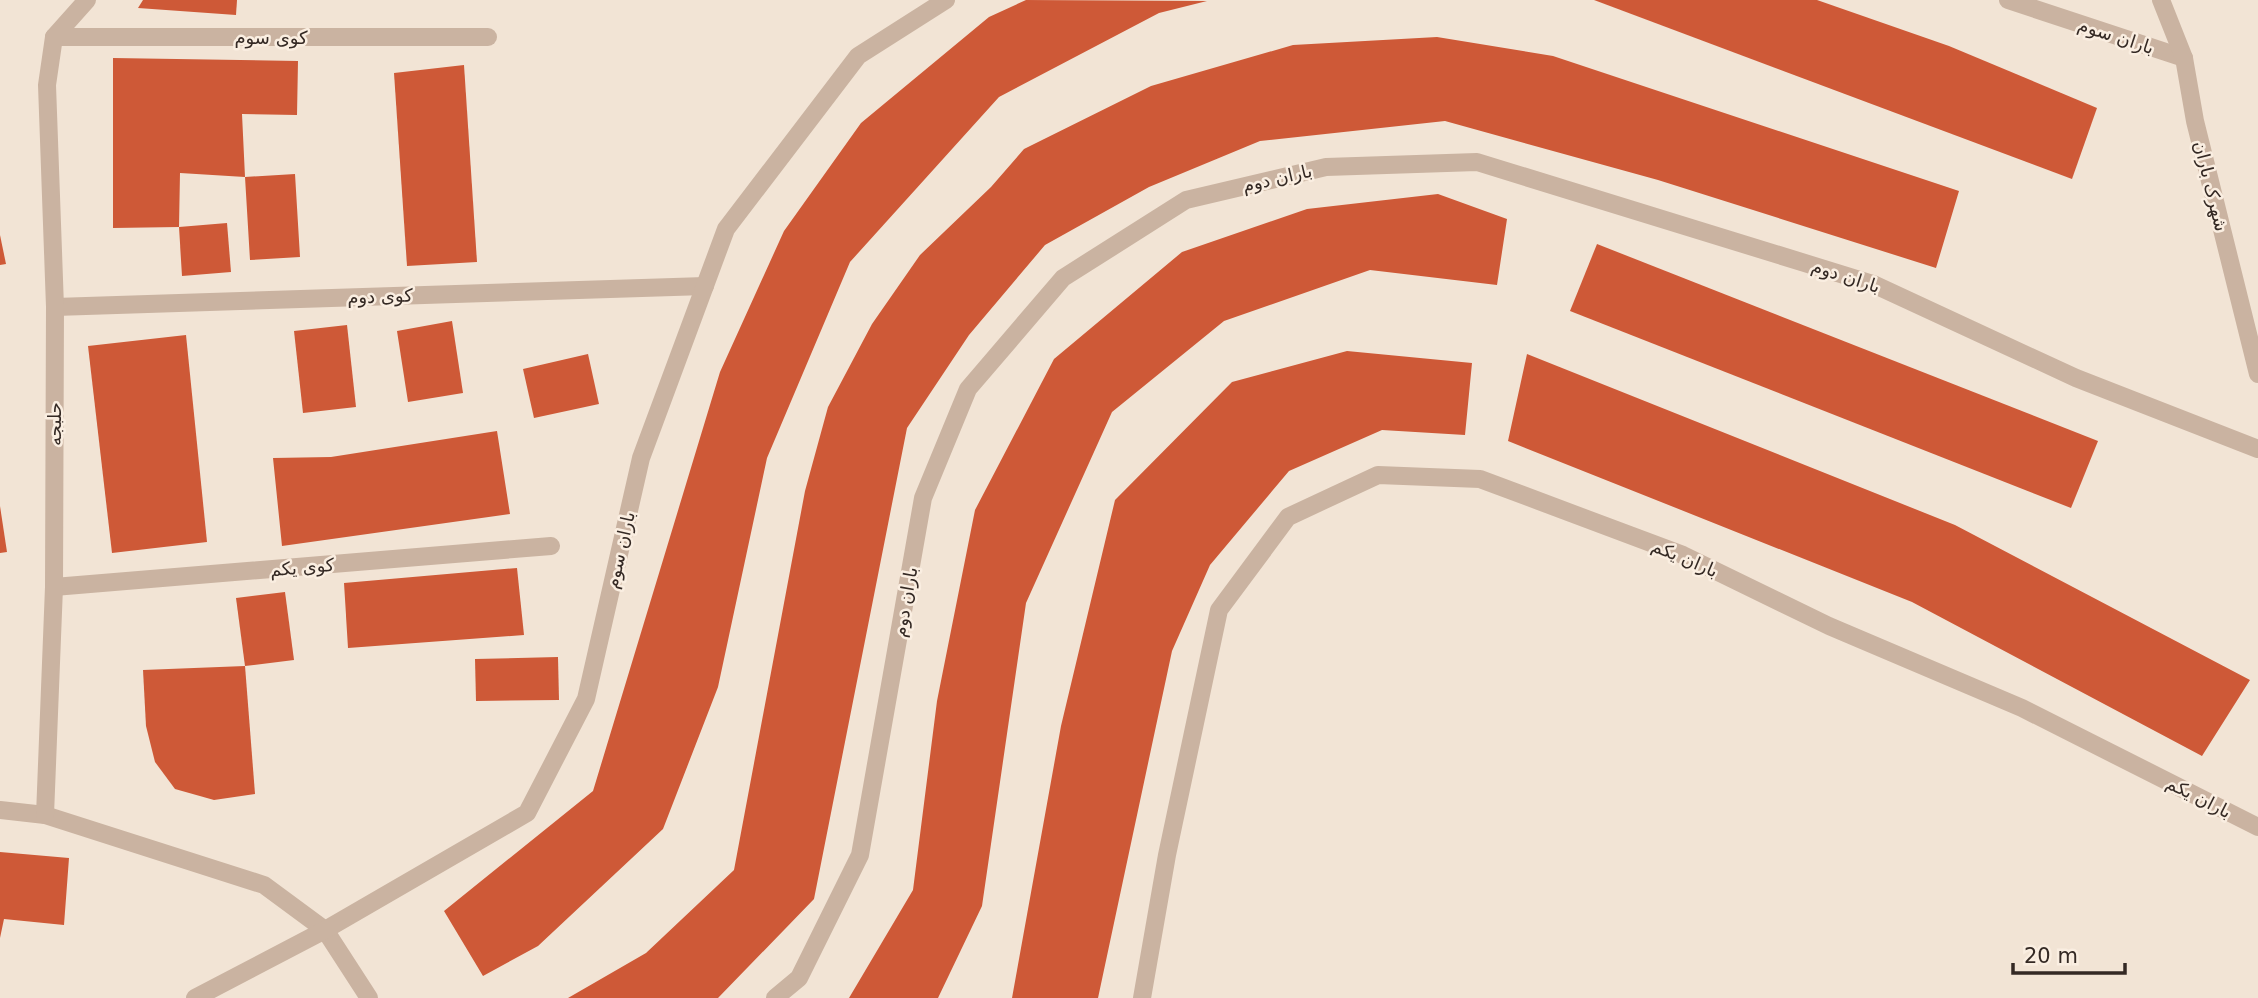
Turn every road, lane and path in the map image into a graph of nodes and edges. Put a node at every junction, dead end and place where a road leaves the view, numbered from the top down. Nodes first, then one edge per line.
1 (86, 0) edge
2 (946, 0) edge
3 (2008, 0) edge
4 (2161, 0) edge
5 (54, 37) junction
6 (488, 37) dead end
7 (2184, 58) junction
8 (705, 286) junction
9 (55, 307) junction
10 (2258, 374) edge
11 (2258, 449) edge
12 (551, 546) dead end
13 (54, 587) junction
14 (0, 810) edge
15 (45, 815) junction
16 (2258, 827) edge
17 (325, 930) junction
18 (195, 998) edge
19 (369, 998) edge
20 (775, 998) edge
21 (1142, 998) edge

1 - 5 street
2 - 8 street, باران سوم
3 - 7 street, باران سوم
4 - 7 street, شهرک باران
5 - 6 street, کوی سوم
5 - 9 street, حلبجه
7 - 10 street, شهرک باران
8 - 9 street, کوی دوم
8 - 17 street, باران سوم
9 - 13 street, حلبجه
11 - 20 street, باران دوم
12 - 13 street, کوی یکم
13 - 15 street, حلبجه
14 - 15 street
15 - 17 street
16 - 21 street, باران یکم
17 - 18 street, باران سوم
17 - 19 street

